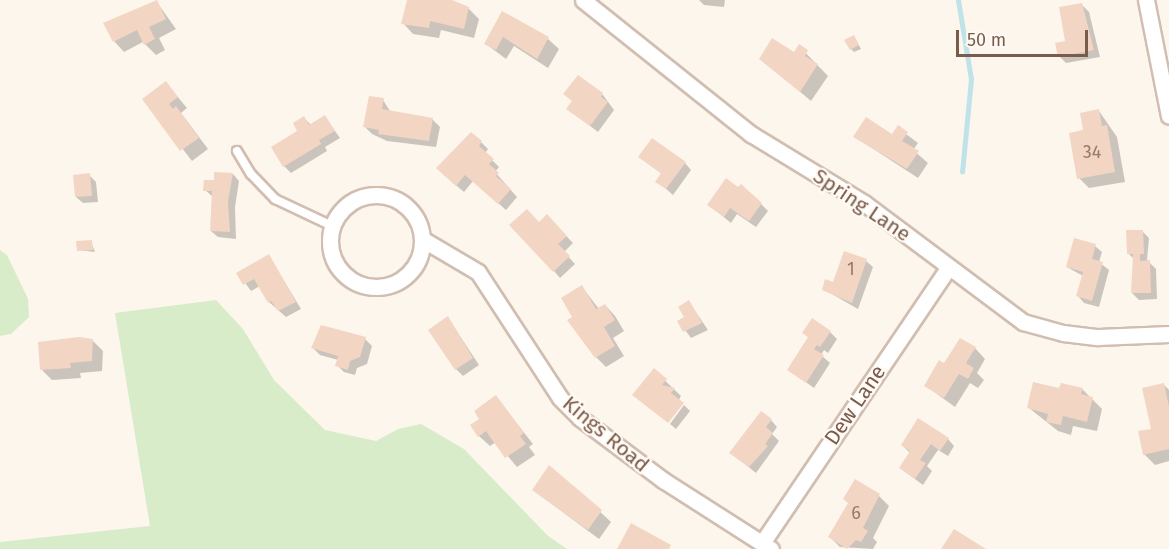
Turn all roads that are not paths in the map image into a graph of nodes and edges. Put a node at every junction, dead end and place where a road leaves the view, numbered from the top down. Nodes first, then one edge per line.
1 (583, 0) edge
2 (1146, 0) edge
3 (1169, 117) edge
4 (237, 151) dead end
5 (332, 226) junction
6 (422, 239) junction
7 (949, 267) junction
8 (1169, 334) edge
9 (766, 546) edge

1 - 7 street, Spring Lane
2 - 3 street
4 - 5 lane
5 - 6 street
5 - 6 street
6 - 9 street, Kings Road
7 - 8 street, Spring Lane
7 - 9 street, Dew Lane

